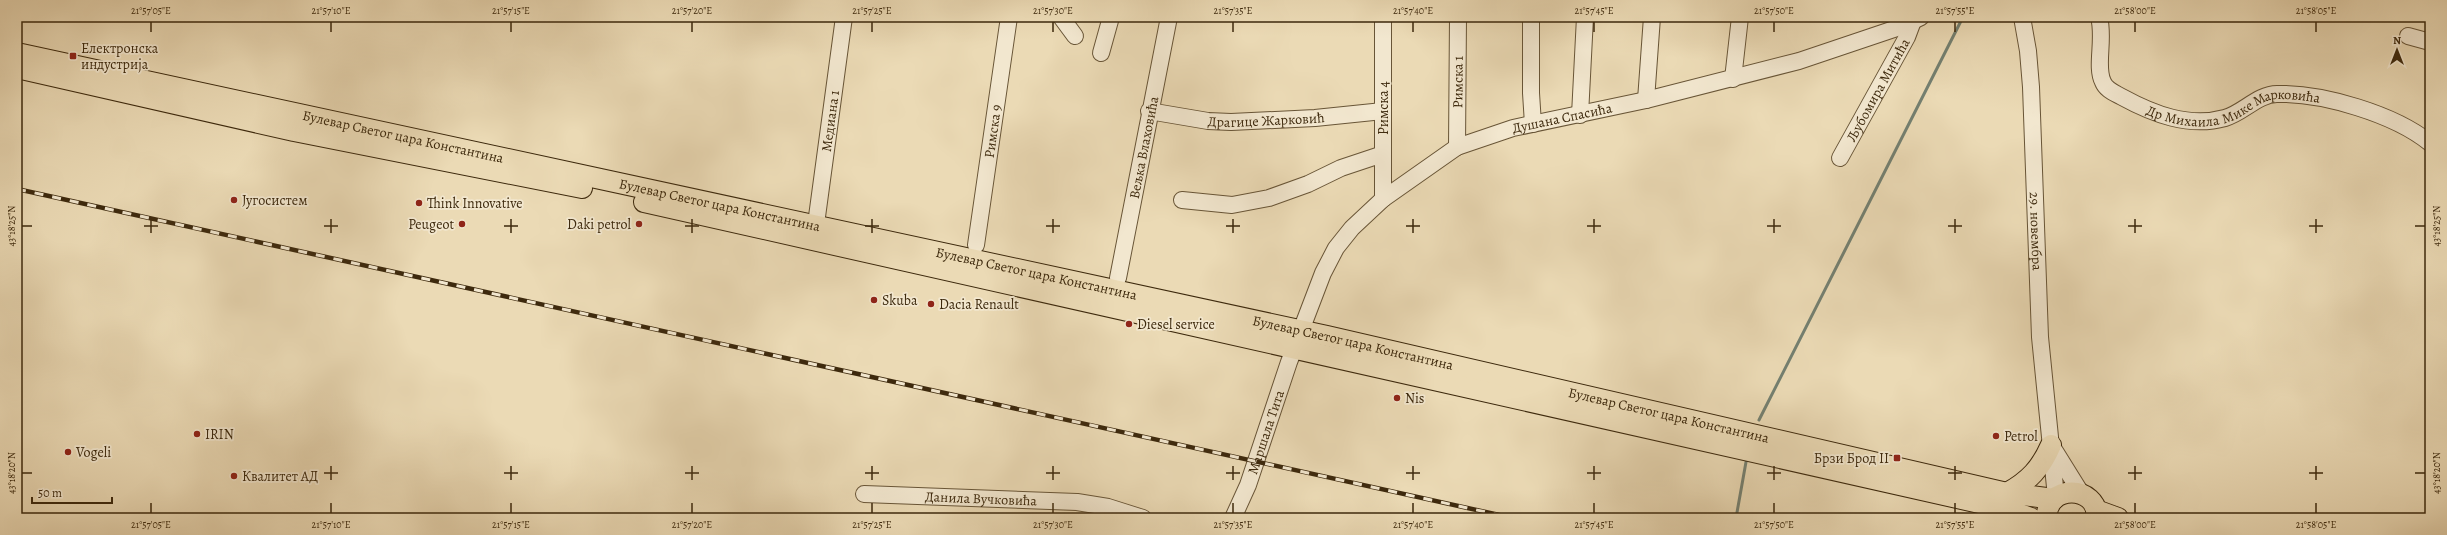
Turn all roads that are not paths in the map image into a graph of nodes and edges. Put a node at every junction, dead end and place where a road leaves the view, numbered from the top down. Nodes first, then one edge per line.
1 (844, 17) edge
2 (1009, 17) edge
3 (1061, 17) edge
4 (1111, 17) edge
5 (1169, 17) edge
6 (1383, 17) edge
7 (1458, 17) edge
8 (1531, 17) edge
9 (1585, 17) edge
10 (1652, 17) edge
11 (1740, 17) edge
12 (2022, 17) edge
13 (2099, 17) edge
14 (1917, 19) edge
15 (1075, 36) dead end
16 (2408, 36) dead end
17 (2430, 42) edge
18 (17, 53) edge
19 (1101, 53) dead end
20 (17, 68) edge
21 (1733, 79) junction
22 (1646, 100) junction
23 (1150, 111) junction
24 (1382, 111) junction
25 (1580, 115) junction
26 (1533, 124) junction
27 (2430, 143) edge
28 (1457, 147) junction
29 (1383, 154) junction
30 (1840, 158) dead end
31 (1382, 199) junction
32 (1182, 200) dead end
33 (816, 224) junction
34 (976, 244) dead end
35 (1118, 278) dead end
36 (1297, 338) junction
37 (2051, 445) junction
38 (2007, 493) junction
39 (2081, 493) junction
40 (864, 494) dead end
41 (2055, 498) junction
42 (2096, 514) edge
43 (1143, 518) edge
44 (1233, 518) edge
45 (2030, 518) edge
46 (2047, 518) edge
47 (2118, 518) edge

1 - 33 street, Медиана 1
2 - 34 street, Римска 9
3 - 15 street
4 - 19 street
5 - 23 street, Вељка Влаховића
6 - 24 street, Римска 4
7 - 28 street, Римска 1
8 - 26 street
9 - 25 street
10 - 22 street
11 - 21 street
12 - 37 street, 29. новембра
13 - 27 street, Др Михаила Мике Марковића
14 - 21 street, Душана Спасића
14 - 30 street, Љубомира Митића
16 - 17 street
18 - 33 main road, Булевар Светог цара Константина
20 - 36 main road, Булевар Светог цара Константина
21 - 22 street, Душана Спасића
22 - 25 street, Душана Спасића
23 - 24 street, Драгице Жарковић
23 - 35 street, Вељка Влаховића
24 - 29 street, Римска 4
25 - 26 street, Душана Спасића
26 - 28 street, Душана Спасића
28 - 31 street, Душана Спасића
29 - 31 street, Римска 4
29 - 32 street
31 - 36 street, Душана Спасића
33 - 36 main road, Булевар Светог цара Константина
36 - 38 main road, Булевар Светог цара Константина
36 - 44 street, Маршала Тита
36 - 45 main road, Булевар Светог цара Константина
37 - 38 main road
37 - 39 street, 29. новембра
37 - 41 street, 29. новембра
38 - 41 main road, Булевар Светог цара Константина
39 - 41 main road
39 - 42 main road
40 - 43 street, Данила Вучковића
41 - 46 main road
42 - 47 main road

